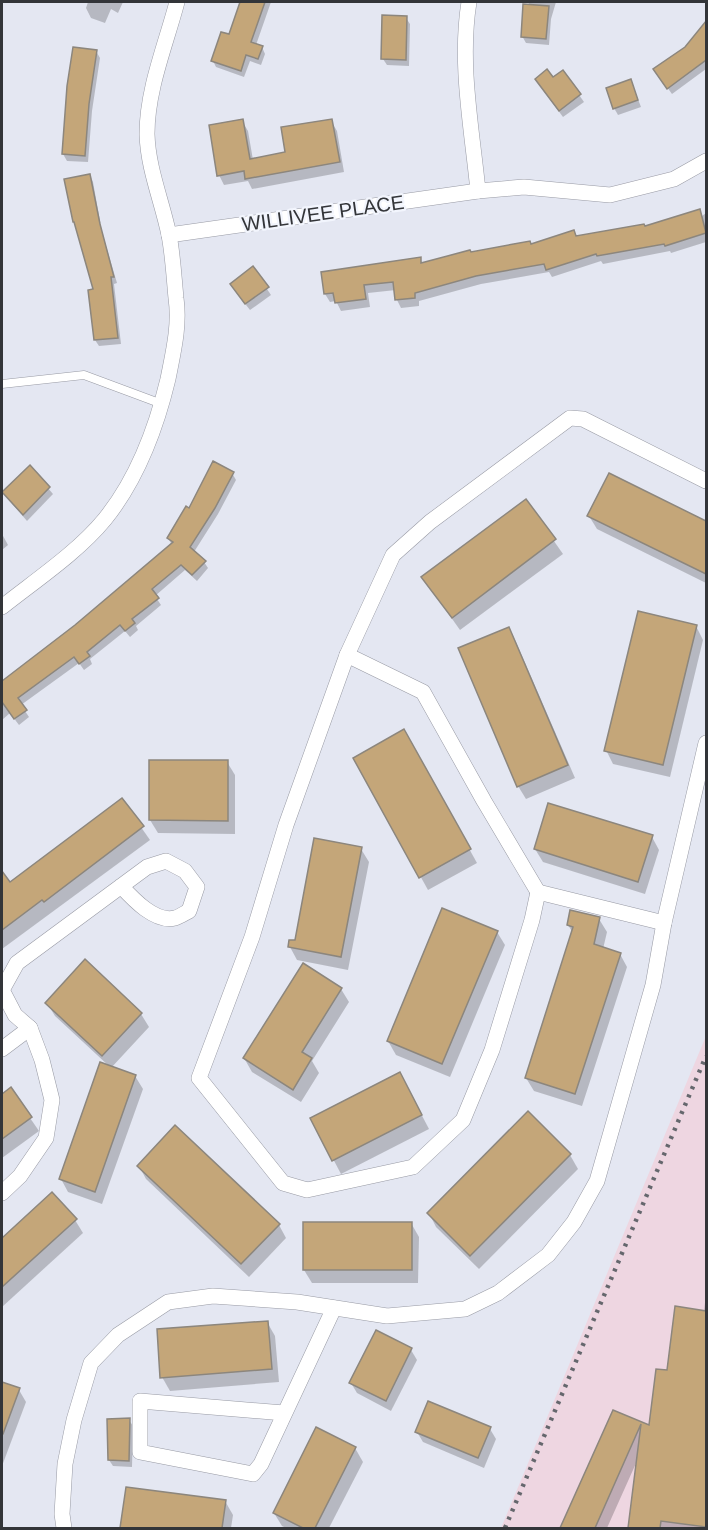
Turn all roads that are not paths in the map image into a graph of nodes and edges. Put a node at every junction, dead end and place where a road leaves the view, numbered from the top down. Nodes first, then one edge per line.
1 (177, 2) edge
2 (469, 2) edge
3 (706, 161) edge
4 (478, 191) junction
5 (169, 235) junction
6 (2, 384) edge
7 (162, 404) junction
8 (706, 480) edge
9 (2, 607) edge
10 (347, 655) junction
11 (706, 743) edge
12 (121, 886) junction
13 (538, 892) junction
14 (664, 923) junction
15 (2, 990) edge
16 (30, 1028) junction
17 (2, 1049) edge
18 (2, 1193) edge
19 (334, 1308) junction
20 (284, 1413) junction
21 (64, 1528) edge

1 - 5 street
2 - 4 street
3 - 4 street, WILLIVEE PLACE
4 - 5 street, WILLIVEE PLACE
5 - 7 street
6 - 7 lane
7 - 9 street
8 - 10 street
10 - 13 street
10 - 13 street
11 - 14 street
12 - 12 street
12 - 15 street
13 - 14 street
14 - 19 street
15 - 16 street
16 - 17 street
16 - 18 street
19 - 20 street
19 - 21 street
20 - 20 street

